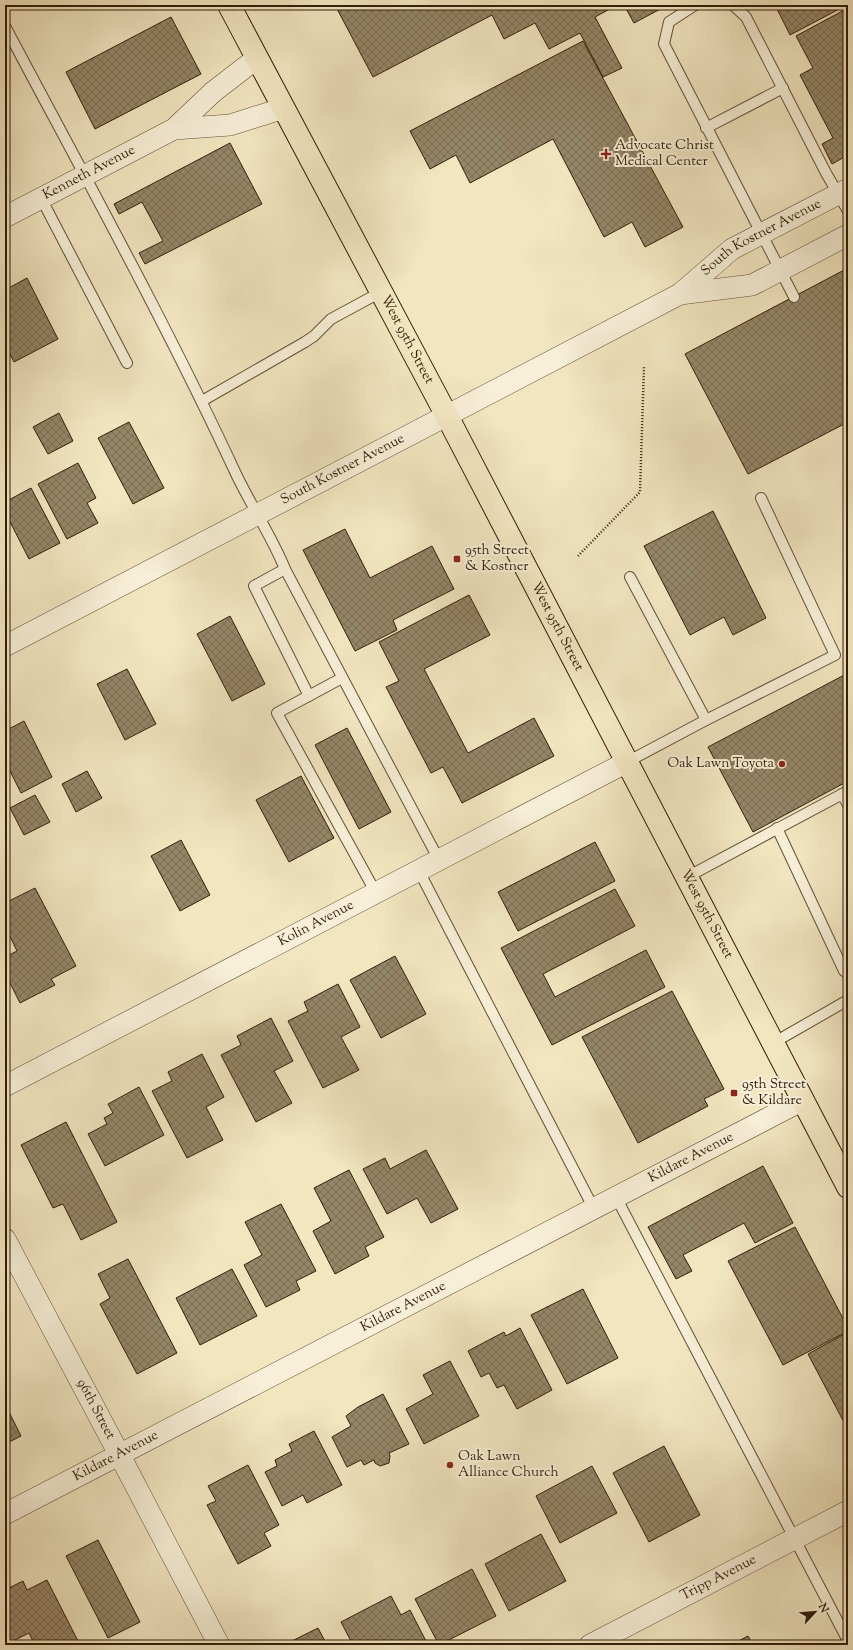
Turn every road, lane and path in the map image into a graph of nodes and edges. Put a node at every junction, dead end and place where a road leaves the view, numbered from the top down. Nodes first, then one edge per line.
1 (229, 5) edge
2 (695, 5) edge
3 (733, 5) edge
4 (5, 26) edge
5 (257, 58) junction
6 (783, 88) junction
7 (284, 108) junction
8 (706, 128) junction
9 (174, 129) junction
10 (84, 176) junction
11 (41, 198) junction
12 (845, 198) edge
13 (5, 217) edge
14 (761, 234) junction
15 (848, 235) edge
16 (780, 270) junction
17 (381, 292) junction
18 (680, 294) junction
19 (794, 297) dead end
20 (127, 363) dead end
21 (644, 367) dead end
22 (202, 401) junction
23 (447, 416) junction
24 (761, 498) dead end
25 (258, 513) junction
26 (578, 556) dead end
27 (285, 569) junction
28 (630, 577) dead end
29 (5, 646) edge
30 (342, 678) junction
31 (309, 696) junction
32 (706, 720) junction
33 (627, 762) junction
34 (845, 793) edge
35 (848, 805) edge
36 (777, 828) junction
37 (439, 860) junction
38 (419, 871) junction
39 (687, 877) junction
40 (376, 893) junction
41 (844, 971) dead end
42 (848, 1000) edge
43 (773, 1043) junction
44 (5, 1086) edge
45 (803, 1100) junction
46 (846, 1176) edge
47 (616, 1197) junction
48 (594, 1209) junction
49 (5, 1239) edge
50 (119, 1454) junction
51 (848, 1511) edge
52 (5, 1514) edge
53 (795, 1539) junction
54 (848, 1641) edge
55 (219, 1645) edge
56 (590, 1645) edge

1 - 5 main road, West 95th Street
2 - 8 lane
3 - 6 lane
4 - 10 lane
5 - 7 main road, West 95th Street
5 - 9 street, Kenneth Avenue
6 - 8 lane
6 - 12 lane
7 - 9 street, Kenneth Avenue
7 - 17 main road, West 95th Street
8 - 14 lane
9 - 10 street, Kenneth Avenue
10 - 11 street, Kenneth Avenue
10 - 22 lane
11 - 13 street, Kenneth Avenue
11 - 20 lane
12 - 14 street, South Kostner Avenue
14 - 16 lane
14 - 18 street, South Kostner Avenue
15 - 16 street, South Kostner Avenue
16 - 18 street, South Kostner Avenue
16 - 19 lane
17 - 22 lane
17 - 23 main road, West 95th Street
18 - 23 street, South Kostner Avenue
21 - 26 path
22 - 25 lane
23 - 25 street, South Kostner Avenue
23 - 33 main road, West 95th Street
24 - 32 lane
25 - 27 lane
25 - 29 street, South Kostner Avenue
27 - 30 lane
27 - 31 lane
28 - 32 lane
30 - 31 lane
30 - 37 lane
31 - 40 lane
32 - 33 lane
33 - 37 street, Kolin Avenue
33 - 39 main road, West 95th Street
34 - 35 lane
34 - 36 lane
36 - 39 lane
36 - 41 lane
37 - 38 street, Kolin Avenue
38 - 40 street, Kolin Avenue
38 - 48 lane
39 - 43 main road, West 95th Street
40 - 44 street, Kolin Avenue
42 - 43 lane
43 - 45 main road, West 95th Street
45 - 46 main road, West 95th Street
45 - 47 street, Kildare Avenue
47 - 48 street, Kildare Avenue
47 - 53 lane
48 - 50 street, Kildare Avenue
49 - 50 street, 96th Street
50 - 52 street, Kildare Avenue
50 - 55 street, 96th Street
51 - 53 street, Tripp Avenue
53 - 54 lane
53 - 56 street, Tripp Avenue

